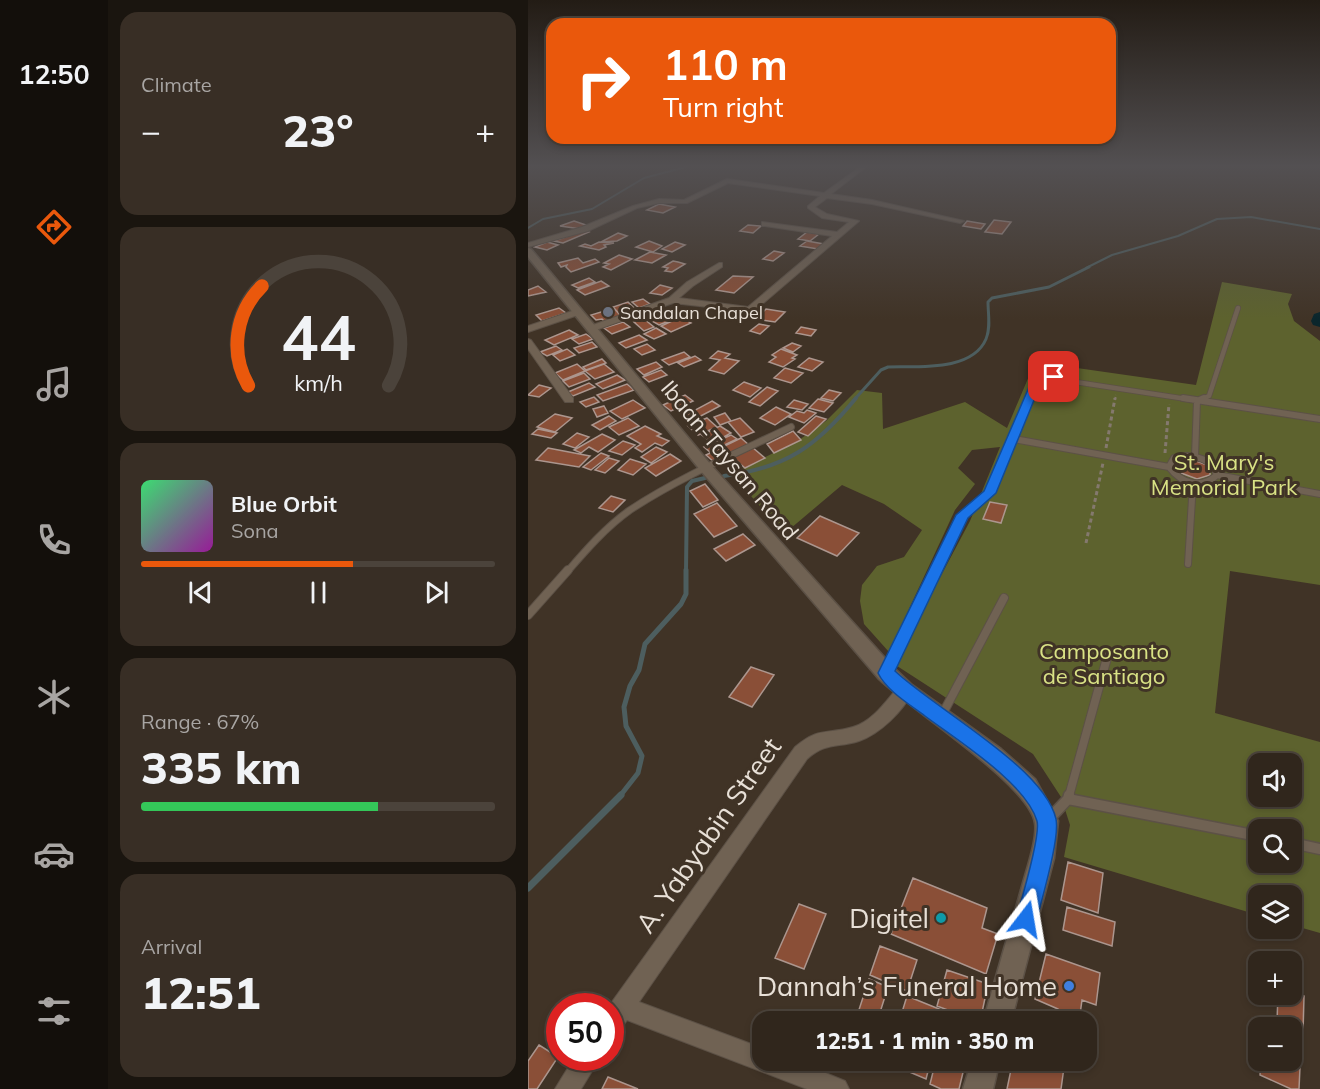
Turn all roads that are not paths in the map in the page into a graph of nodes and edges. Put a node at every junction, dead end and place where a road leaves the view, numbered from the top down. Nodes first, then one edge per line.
1 (610, 218) edge
2 (839, 218) edge
3 (948, 218) edge
4 (960, 220) dead end
5 (765, 224) dead end
6 (840, 235) junction
7 (528, 245) edge
8 (528, 251) edge
9 (719, 265) dead end
10 (672, 300) junction
11 (1238, 308) dead end
12 (578, 312) junction
13 (593, 328) junction
14 (528, 329) edge
15 (528, 342) edge
16 (569, 400) dead end
17 (1197, 400) junction
18 (1320, 419) edge
19 (791, 427) dead end
20 (1014, 439) junction
21 (1195, 456) junction
22 (1169, 467) junction
23 (706, 468) junction
24 (1217, 475) junction
25 (1193, 483) junction
26 (1320, 494) edge
27 (1188, 564) dead end
28 (1004, 598) dead end
29 (528, 615) edge
30 (1107, 658) dead end
31 (886, 673) junction
32 (905, 691) junction
33 (940, 717) junction
34 (1068, 800) junction
35 (1047, 821) junction
36 (1248, 835) edge
37 (1302, 845) edge
38 (1320, 849) edge
39 (624, 1006) edge
40 (1000, 1011) edge
41 (624, 1018) edge
42 (752, 1057) edge
43 (579, 1071) edge
44 (791, 1071) edge
45 (983, 1071) edge
46 (567, 1089) edge
47 (837, 1089) edge
48 (978, 1089) edge

1 - 7 street
2 - 6 street
3 - 4 street
5 - 6 street
6 - 10 street
8 - 12 main road, Ibaan-Taysan Road
9 - 10 street
10 - 13 street
11 - 17 lane
12 - 13 main road, Ibaan-Taysan Road
12 - 14 street
13 - 23 main road, Ibaan-Taysan Road
15 - 16 street
17 - 18 lane
17 - 20 lane
17 - 21 lane
19 - 23 lane
20 - 22 lane
20 - 31 lane
21 - 22 lane
21 - 24 lane
22 - 25 lane
23 - 29 lane
23 - 31 main road, Ibaan-Taysan Road
24 - 25 lane
24 - 26 lane
25 - 27 lane
28 - 33 lane
30 - 34 lane
31 - 32 main road, Ibaan-Taysan Road
32 - 33 main road, Ibaan-Taysan Road
32 - 39 street, A. Yabyabin Street
33 - 35 main road, Ibaan-Taysan Road
34 - 35 lane
34 - 36 lane
35 - 40 main road
37 - 38 lane
41 - 42 street
43 - 46 street
44 - 47 street
45 - 48 main road

